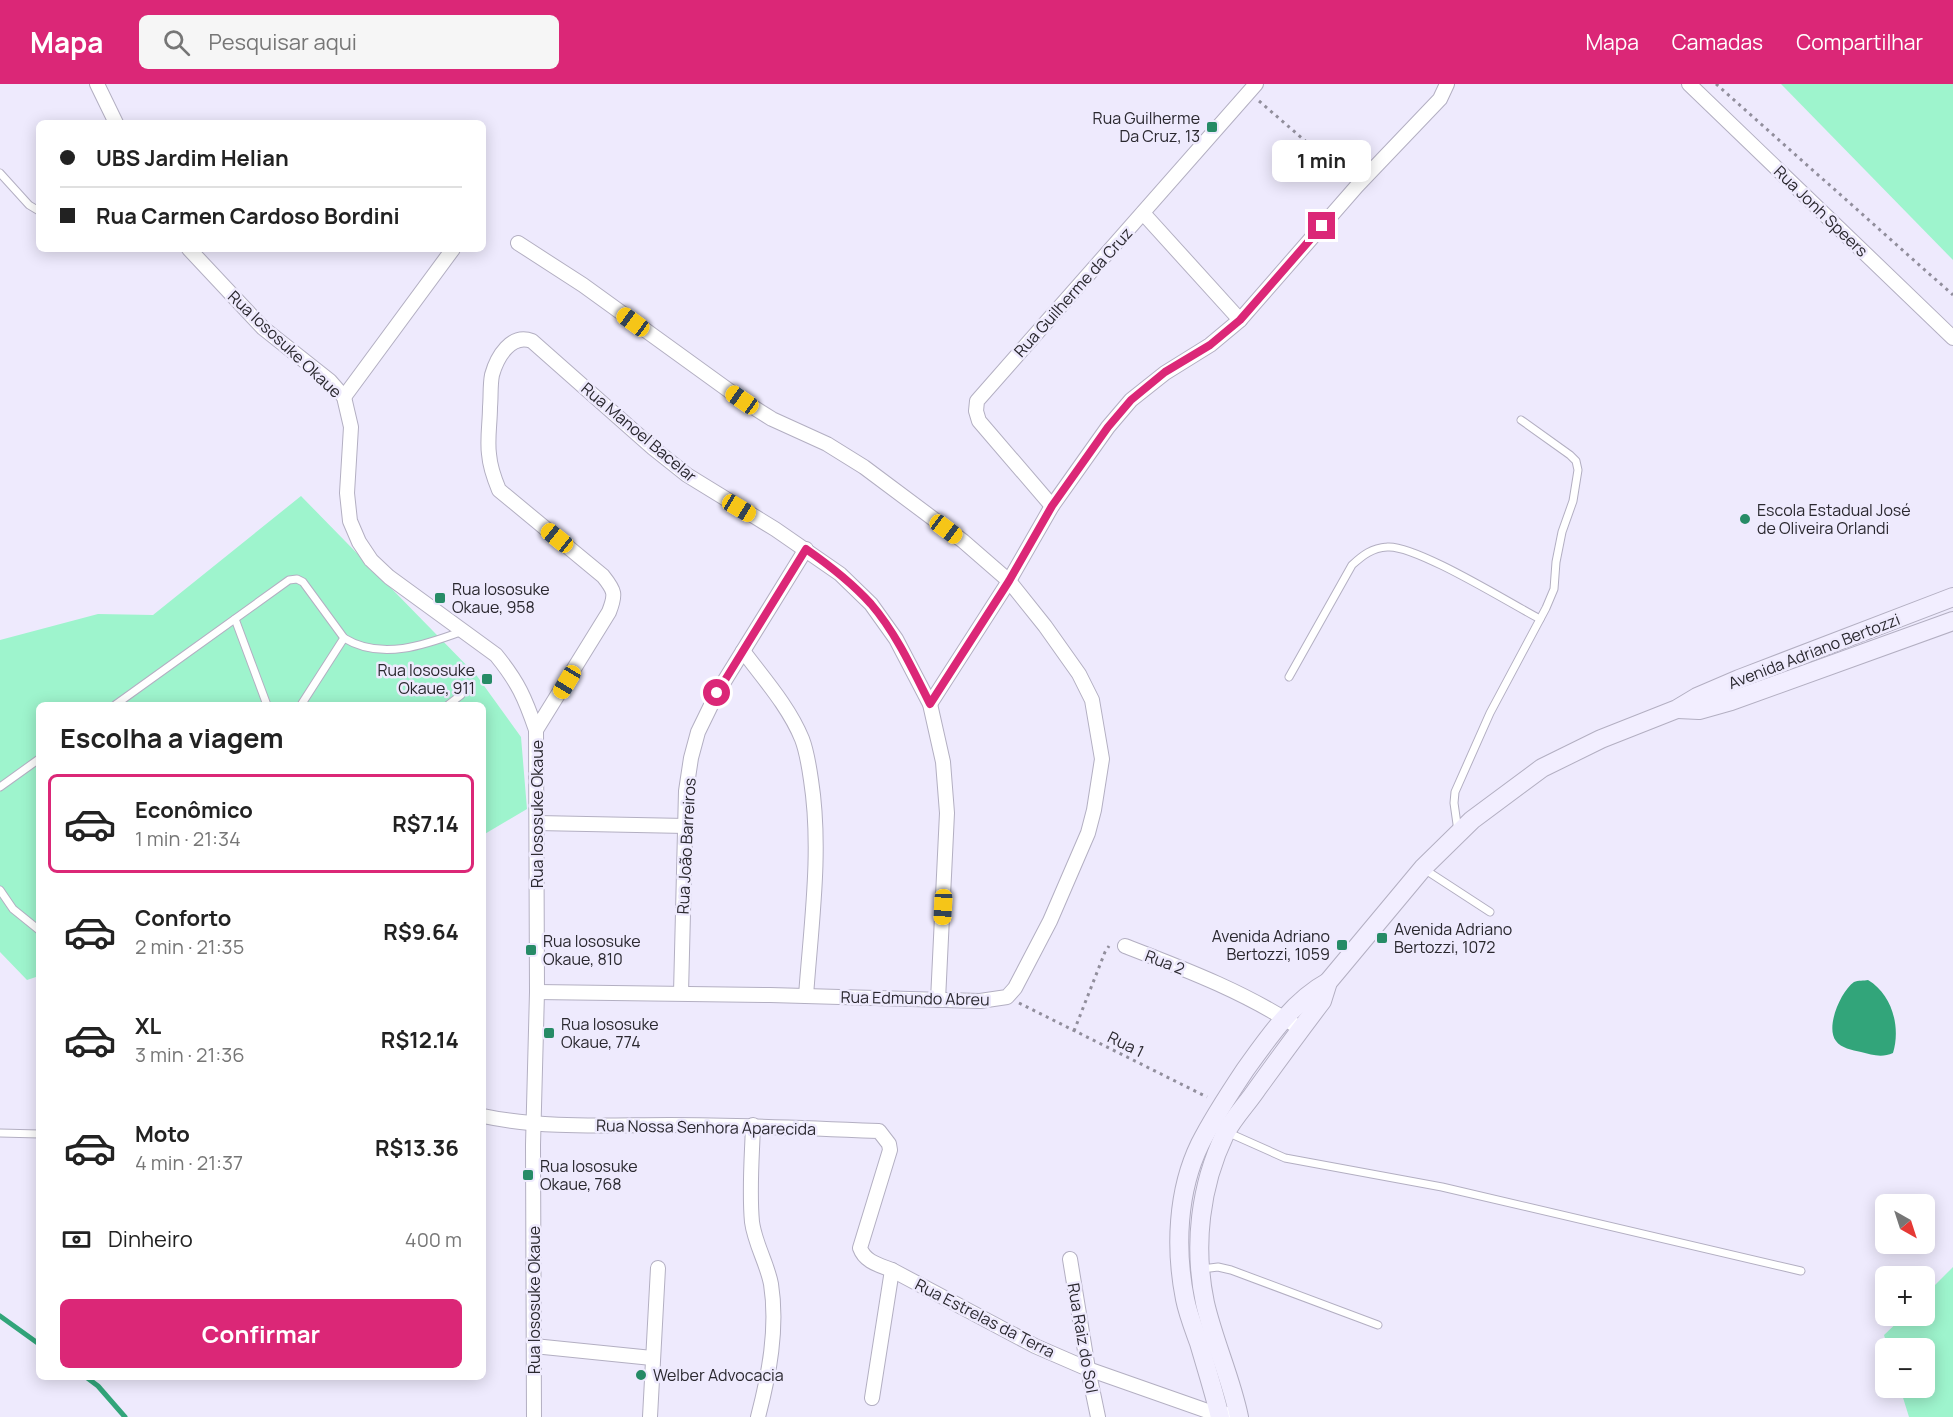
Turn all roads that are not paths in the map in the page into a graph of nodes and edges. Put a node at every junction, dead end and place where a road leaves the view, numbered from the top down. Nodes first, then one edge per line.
1 (97, 84) edge
2 (1447, 84) edge
3 (1689, 84) edge
4 (1252, 88) edge
5 (115, 120) edge
6 (0, 173) edge
7 (36, 210) edge
8 (1143, 213) junction
9 (518, 243) dead end
10 (192, 252) edge
11 (451, 252) edge
12 (1240, 320) junction
13 (1953, 338) edge
14 (344, 397) junction
15 (1521, 420) dead end
16 (1052, 506) junction
17 (806, 549) junction
18 (1009, 581) junction
19 (1953, 597) edge
20 (235, 619) junction
21 (1540, 620) junction
22 (1953, 621) edge
23 (463, 632) junction
24 (344, 638) junction
25 (743, 651) junction
26 (1289, 677) dead end
27 (461, 695) dead end
28 (125, 702) edge
29 (266, 702) edge
30 (303, 702) edge
31 (452, 702) edge
32 (930, 704) junction
33 (1677, 709) junction
34 (536, 730) junction
35 (36, 761) edge
36 (0, 787) edge
37 (537, 823) junction
38 (686, 826) junction
39 (1458, 833) junction
40 (1423, 868) junction
41 (0, 890) edge
42 (1490, 912) dead end
43 (36, 928) edge
44 (1125, 946) road end
45 (1328, 982) junction
46 (537, 992) junction
47 (681, 993) junction
48 (806, 996) junction
49 (938, 1000) junction
50 (1285, 1018) junction
51 (1301, 1029) junction
52 (486, 1116) edge
53 (533, 1124) junction
54 (753, 1125) junction
55 (879, 1131) joint
56 (1226, 1132) junction
57 (0, 1133) edge
58 (36, 1134) edge
59 (1070, 1259) dead end
60 (658, 1268) dead end
61 (1200, 1269) junction
62 (892, 1270) junction
63 (1801, 1271) dead end
64 (1378, 1325) dead end
65 (534, 1346) junction
66 (652, 1358) junction
67 (1088, 1369) junction
68 (872, 1398) dead end
69 (1238, 1415) edge
70 (1220, 1416) edge
71 (534, 1417) edge
72 (650, 1417) edge
73 (758, 1417) edge
74 (1098, 1417) edge

1 - 5 street
2 - 12 street
3 - 13 street, Rua Jonh Speers
4 - 8 street, Rua Guilherme da Cruz
6 - 7 lane
8 - 12 street
8 - 16 street, Rua Guilherme da Cruz
9 - 18 street, Rua Edmundo Abreu
10 - 14 street, Rua Iososuke Okaue
11 - 14 street
12 - 16 street
14 - 23 street, Rua Iososuke Okaue
15 - 21 lane
16 - 18 street
17 - 25 street, Rua João Barreiros
17 - 32 street, Rua Manoel Bacelar
17 - 34 street, Rua Manoel Bacelar
18 - 32 street
18 - 49 street, Rua Edmundo Abreu
19 - 33 main road, Avenida Adriano Bertozzi
20 - 24 lane
20 - 28 lane
20 - 29 lane
21 - 26 lane
21 - 39 lane
22 - 33 main road, Avenida Adriano Bertozzi
23 - 24 lane
23 - 34 street, Rua Iososuke Okaue
24 - 30 lane
25 - 38 street, Rua João Barreiros
25 - 48 street
27 - 31 lane
32 - 49 street, Rua Manoel Bacelar
33 - 39 main road, Avenida Adriano Bertozzi
34 - 37 street, Rua Iososuke Okaue
35 - 36 lane
37 - 38 street
37 - 46 street, Rua Iososuke Okaue
38 - 47 street, Rua João Barreiros
39 - 40 main road, Avenida Adriano Bertozzi
40 - 42 lane
40 - 45 main road, Avenida Adriano Bertozzi
41 - 43 lane
44 - 50 street, Rua 2
45 - 50 main road, Avenida Adriano Bertozzi
45 - 51 main road, Avenida Adriano Bertozzi
46 - 47 street, Rua Edmundo Abreu
46 - 53 street, Rua Iososuke Okaue
47 - 48 street, Rua Edmundo Abreu
48 - 49 street, Rua Edmundo Abreu
50 - 51 street, Rua 2
50 - 70 main road, Avenida Adriano Bertozzi
51 - 56 main road, Avenida Adriano Bertozzi
52 - 53 street, Rua Nossa Senhora Aparecida
53 - 54 street, Rua Nossa Senhora Aparecida
53 - 65 street, Rua Iososuke Okaue
54 - 55 street, Rua Nossa Senhora Aparecida
54 - 73 street
55 - 62 street, Rua Estrelas da Terra
56 - 61 main road, Avenida Adriano Bertozzi
56 - 63 lane
57 - 58 lane
59 - 67 street, Rua Raiz do Sol
60 - 66 street
61 - 64 lane
61 - 69 main road, Avenida Adriano Bertozzi
62 - 67 street, Rua Estrelas da Terra
62 - 68 street
65 - 66 street
65 - 71 street, Rua Iososuke Okaue
66 - 72 street
67 - 70 street, Rua Estrelas da Terra
67 - 74 street, Rua Raiz do Sol
69 - 70 street, Rua Estrelas da Terra

